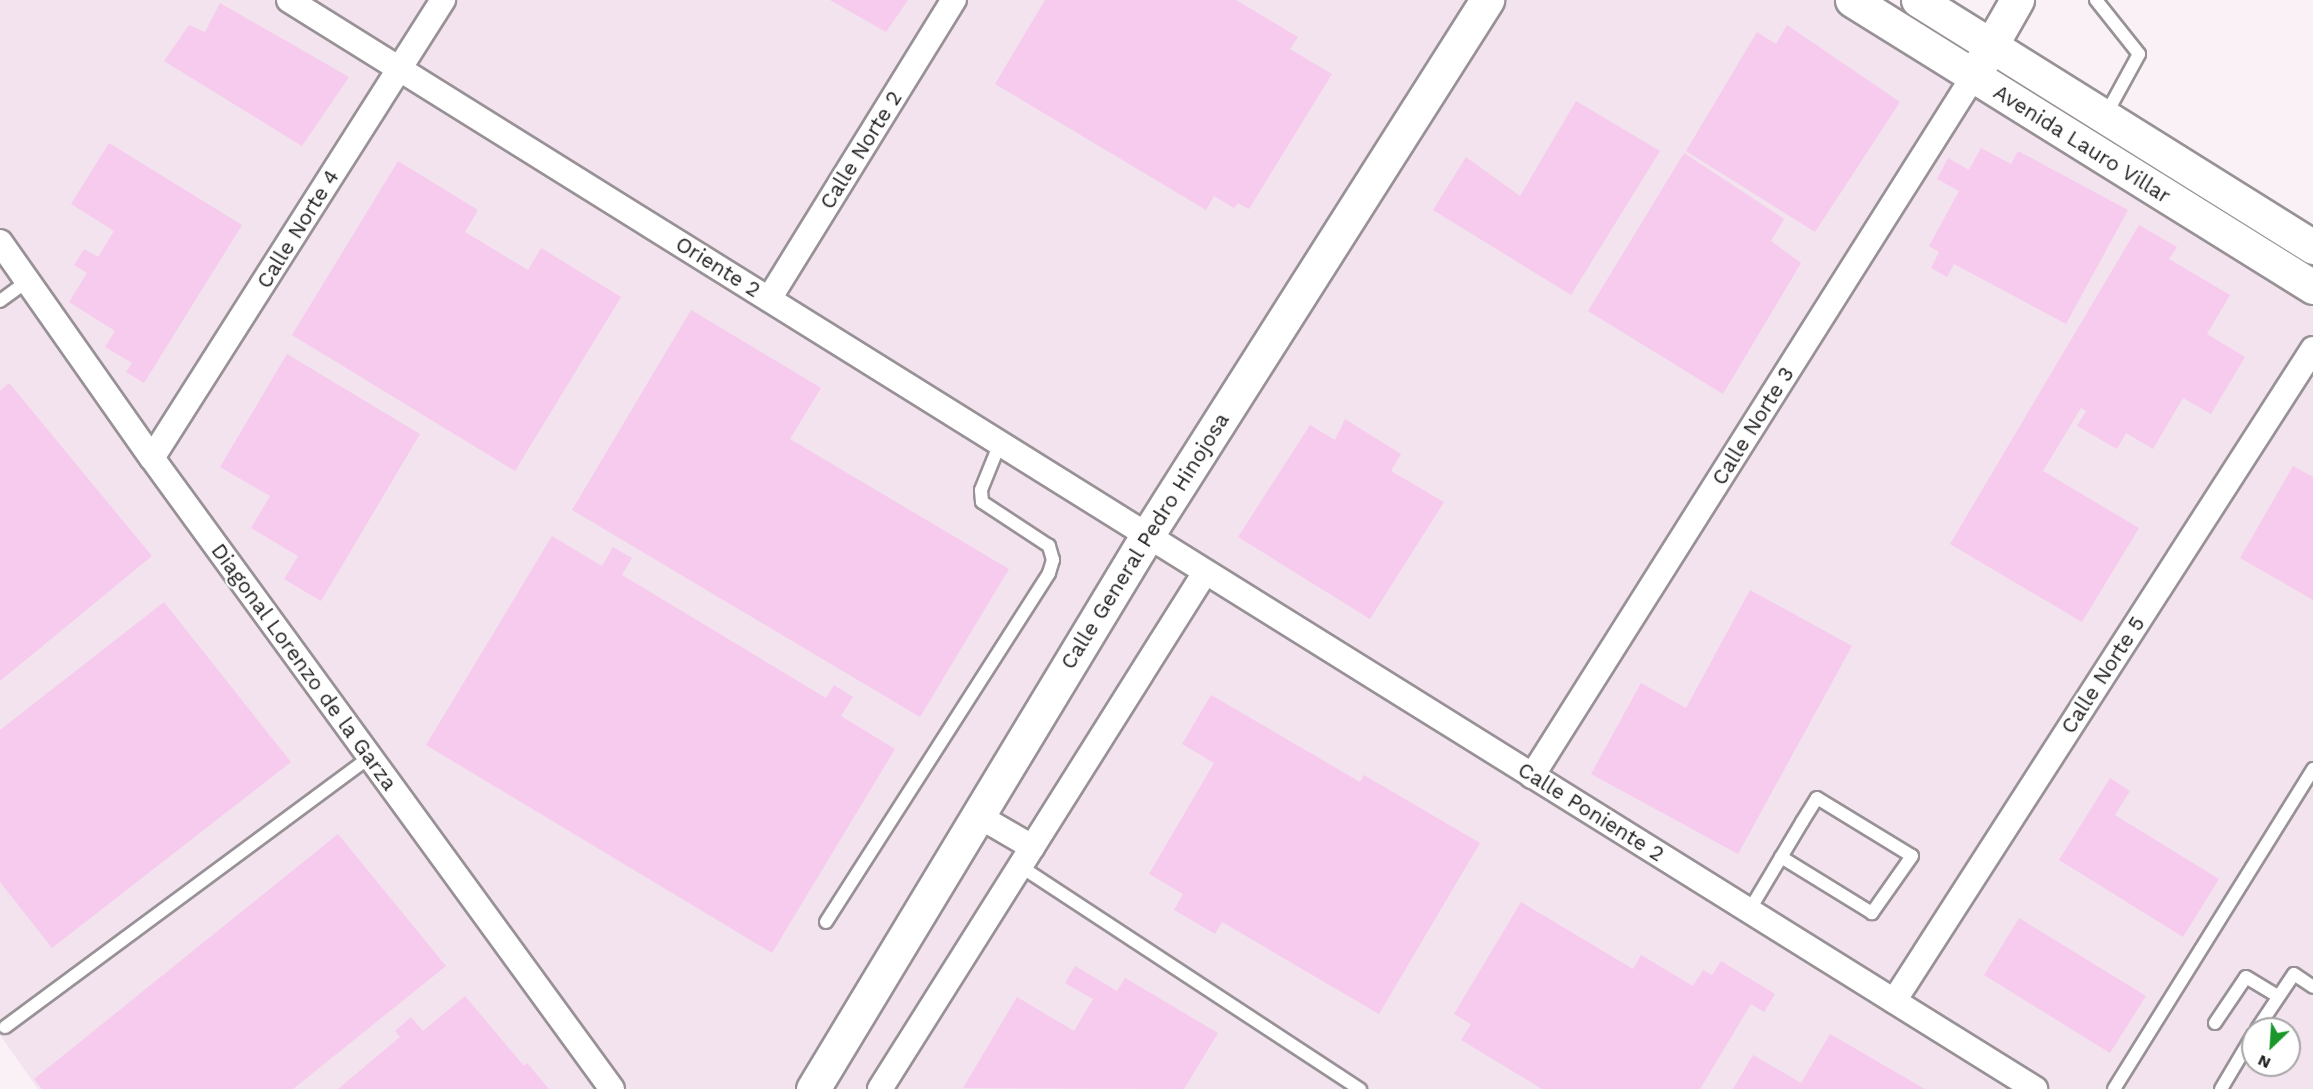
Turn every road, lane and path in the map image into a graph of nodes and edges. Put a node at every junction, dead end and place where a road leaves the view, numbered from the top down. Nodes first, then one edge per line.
1 (290, 0) edge
2 (443, 0) edge
3 (954, 0) edge
4 (1487, 0) edge
5 (1852, 0) edge
6 (1918, 0) edge
7 (2017, 0) edge
8 (2096, 0) edge
9 (1990, 45) junction
10 (399, 69) junction
11 (1973, 77) junction
12 (2105, 117) junction
13 (0, 242) edge
14 (2313, 247) edge
15 (26, 282) junction
16 (2313, 287) edge
17 (769, 299) junction
18 (0, 301) edge
19 (2313, 349) edge
20 (1000, 443) junction
21 (152, 458) junction
22 (1148, 534) junction
23 (1204, 574) junction
24 (369, 758) junction
25 (2313, 769) edge
26 (1532, 776) junction
27 (977, 815) junction
28 (1026, 857) junction
29 (1781, 857) junction
30 (1749, 911) junction
31 (826, 922) dead end
32 (2313, 987) edge
33 (2278, 996) junction
34 (1894, 1001) junction
35 (2265, 1017) edge
36 (2215, 1023) dead end
37 (5, 1027) dead end
38 (2241, 1055) edge
39 (612, 1089) edge
40 (813, 1089) edge
41 (880, 1089) edge
42 (1360, 1089) edge
43 (2035, 1089) edge
44 (2114, 1089) edge
45 (2221, 1089) edge

1 - 10 street, Oriente 2
2 - 10 street, Calle Norte 4
3 - 17 street, Calle Norte 2
4 - 22 street, Calle General Pedro Hinojosa
5 - 11 street, Avenida Lauro Villar
6 - 9 street, Avenida Lauro Villar
7 - 9 street
8 - 12 lane
9 - 11 street
9 - 12 street, Avenida Lauro Villar
10 - 17 street, Oriente 2
10 - 21 street, Calle Norte 4
11 - 16 street, Avenida Lauro Villar
11 - 26 street, Calle Norte 3
12 - 14 street, Avenida Lauro Villar
13 - 15 street, Diagonal Lorenzo de la Garza
15 - 18 lane
15 - 21 street, Diagonal Lorenzo de la Garza
17 - 20 street, Oriente 2
19 - 34 street, Calle Norte 5
20 - 22 street, Oriente 2
20 - 31 lane
21 - 24 street, Diagonal Lorenzo de la Garza
22 - 23 street, Calle Poniente 2
22 - 27 street, Calle General Pedro Hinojosa
23 - 26 street, Calle Poniente 2
23 - 28 street
24 - 37 lane
24 - 39 street, Diagonal Lorenzo de la Garza
25 - 44 lane
26 - 30 street, Calle Poniente 2
27 - 28 street
27 - 40 street, Calle General Pedro Hinojosa
28 - 41 street
28 - 42 lane
29 - 29 lane
29 - 30 lane
30 - 34 street, Calle Poniente 2
32 - 33 lane
33 - 35 lane
33 - 36 lane
34 - 43 street, Calle Poniente 2
38 - 45 lane

